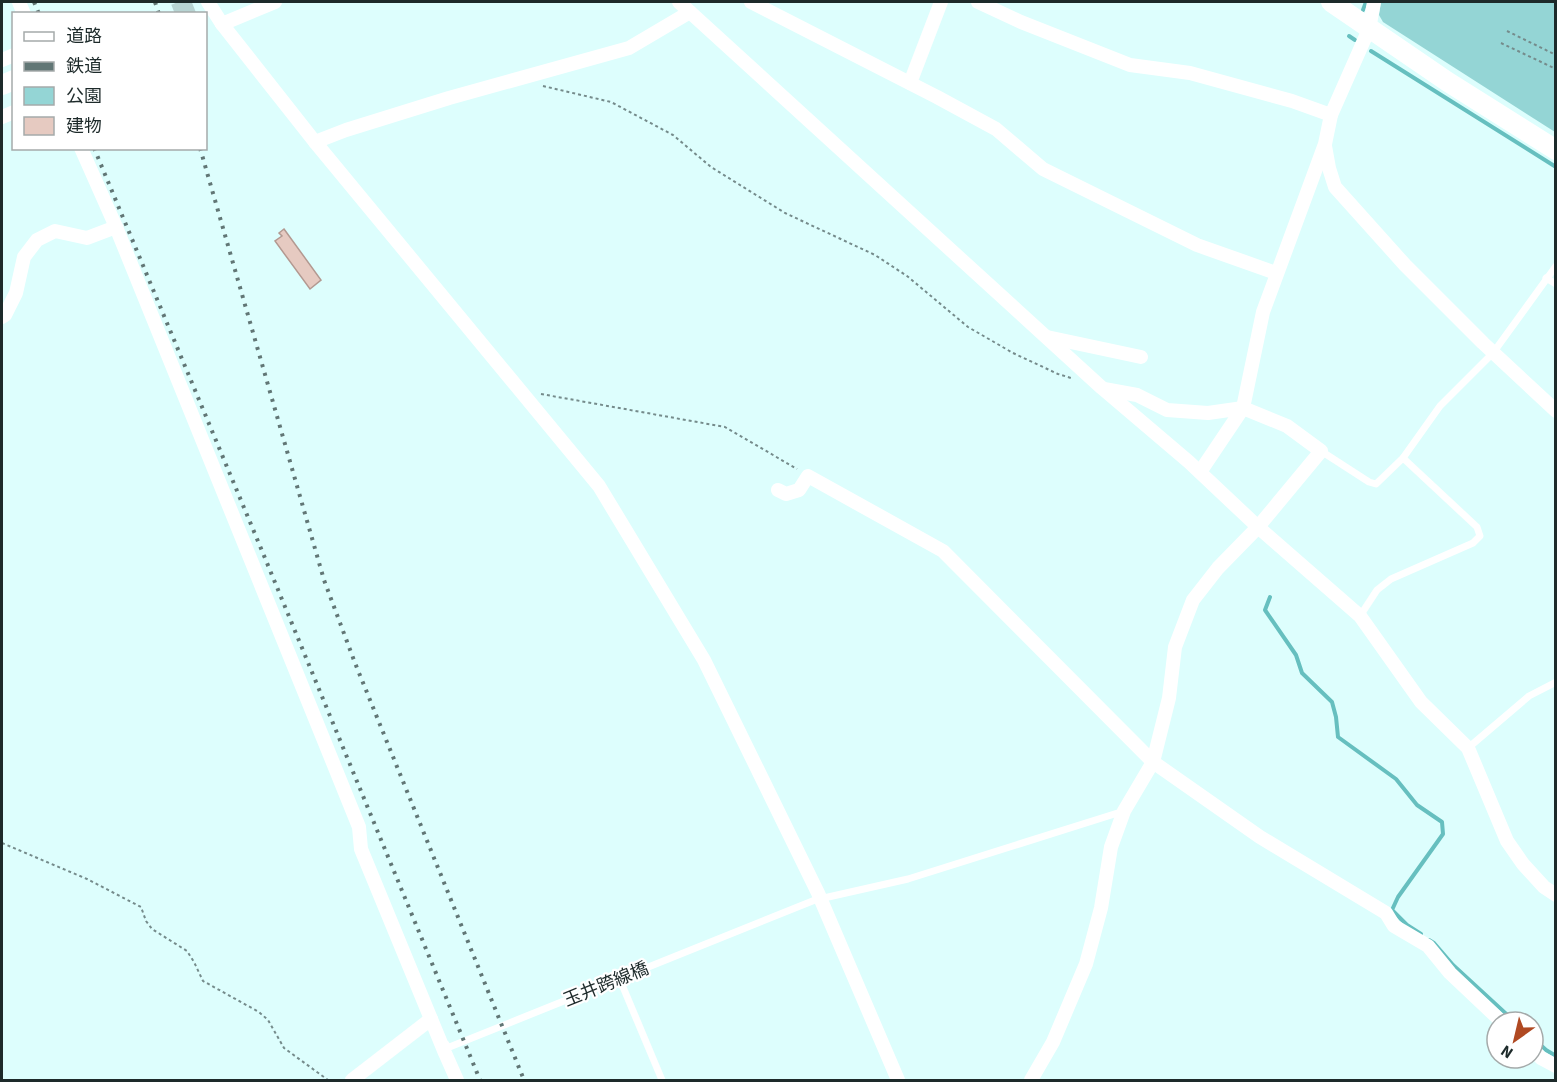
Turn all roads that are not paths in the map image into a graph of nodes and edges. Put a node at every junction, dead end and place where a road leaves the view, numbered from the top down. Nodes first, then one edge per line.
1 (208, 2) edge
2 (275, 2) edge
3 (679, 2) edge
4 (751, 2) edge
5 (940, 2) edge
6 (978, 2) edge
7 (1331, 2) edge
8 (1374, 2) edge
9 (690, 12) junction
10 (222, 24) junction
11 (1369, 29) junction
12 (910, 83) junction
13 (1331, 115) junction
14 (315, 142) junction
15 (1325, 144) junction
16 (82, 150) edge
17 (1556, 150) edge
18 (116, 227) junction
19 (1556, 266) edge
20 (1276, 273) junction
21 (1546, 278) junction
22 (1556, 284) edge
23 (3, 317) edge
24 (1045, 336) junction
25 (1493, 353) junction
26 (1141, 357) dead end
27 (1102, 388) junction
28 (1243, 408) junction
29 (1556, 411) edge
30 (1321, 451) junction
31 (1403, 458) junction
32 (1200, 472) junction
33 (778, 490) dead end
34 (1258, 527) junction
35 (1360, 616) junction
36 (1556, 682) edge
37 (1468, 748) junction
38 (1152, 762) junction
39 (1124, 811) junction
40 (359, 827) junction
41 (1556, 895) edge
42 (623, 987) dead end
43 (1489, 1010) edge
44 (431, 1019) junction
45 (352, 1080) edge
46 (457, 1080) edge
47 (662, 1080) edge
48 (898, 1080) edge
49 (1031, 1080) edge

1 - 10 street
2 - 10 street
3 - 9 street
4 - 12 street
5 - 12 street
6 - 13 street
7 - 11 street
8 - 11 street
9 - 14 street
9 - 24 street
10 - 14 street
11 - 13 street
11 - 17 street
12 - 20 street
13 - 15 street
14 - 48 street
15 - 20 street
15 - 25 street
16 - 18 street
18 - 23 street
18 - 40 street
19 - 21 lane
20 - 28 street
21 - 22 lane
21 - 25 lane
24 - 26 street
24 - 27 street
25 - 29 street
25 - 31 lane
27 - 28 street
27 - 32 street
28 - 30 street
28 - 32 street
30 - 31 lane
30 - 34 street
31 - 35 lane
32 - 34 street
33 - 38 street
34 - 35 street
34 - 38 street
35 - 37 street
36 - 37 lane
37 - 41 street
38 - 39 street
38 - 43 street
39 - 40 lane, 玉井跨線橋
39 - 49 street
40 - 44 street
42 - 47 lane
44 - 45 street
44 - 46 street

